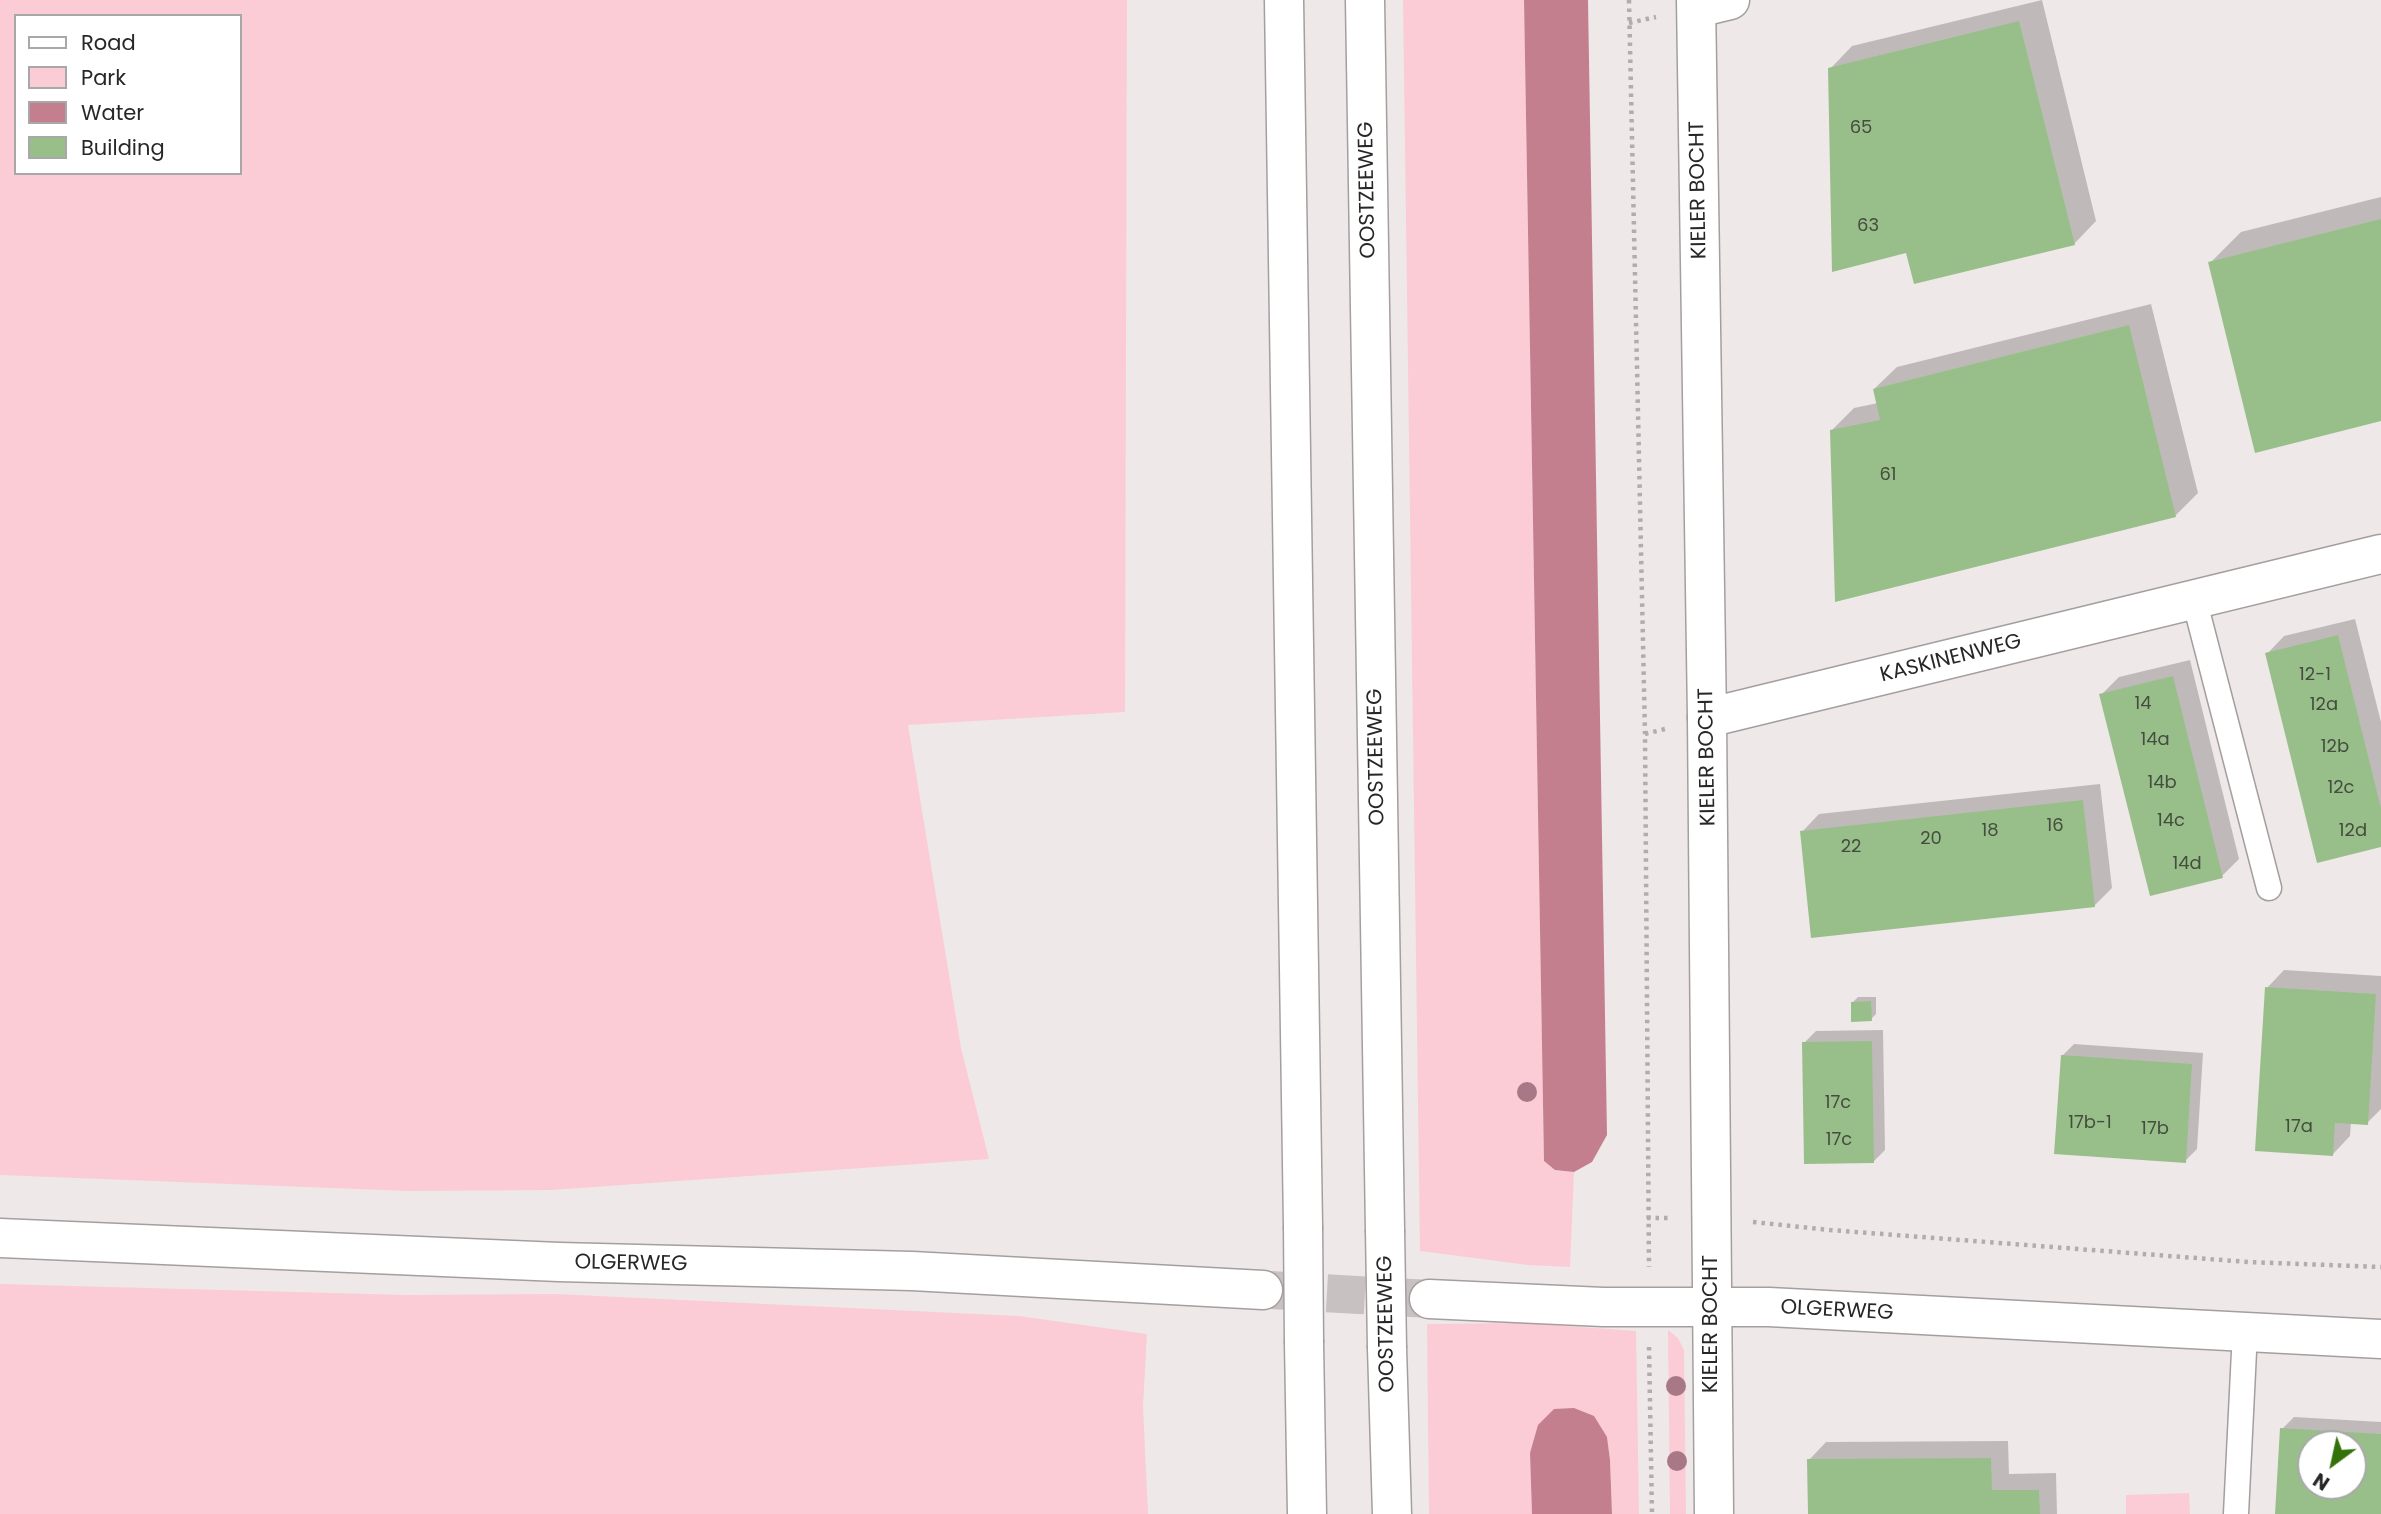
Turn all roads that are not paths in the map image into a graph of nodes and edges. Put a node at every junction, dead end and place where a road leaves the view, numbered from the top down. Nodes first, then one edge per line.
1 (1284, 0) edge
2 (1365, 0) edge
3 (1708, 3) edge
4 (2381, 554) edge
5 (2194, 599) junction
6 (1707, 718) junction
7 (2269, 888) dead end
8 (0, 1238) edge
9 (1263, 1290) tunnel mouth
10 (1429, 1299) tunnel mouth
11 (1711, 1308) junction
12 (2245, 1331) junction
13 (2381, 1339) edge
14 (1307, 1514) edge
15 (1392, 1514) edge
16 (1714, 1514) edge
17 (2236, 1514) edge

1 - 14 main road, bridge
2 - 15 main road, OOSTZEEWEG, bridge
3 - 6 main road, KIELER BOCHT
4 - 5 main road, KASKINENWEG
5 - 6 main road, KASKINENWEG
5 - 7 lane
6 - 11 main road, KIELER BOCHT
8 - 9 main road, OLGERWEG
10 - 11 main road, OLGERWEG
11 - 12 main road, OLGERWEG
11 - 16 main road, KIELER BOCHT
12 - 13 main road, OLGERWEG
12 - 17 lane

